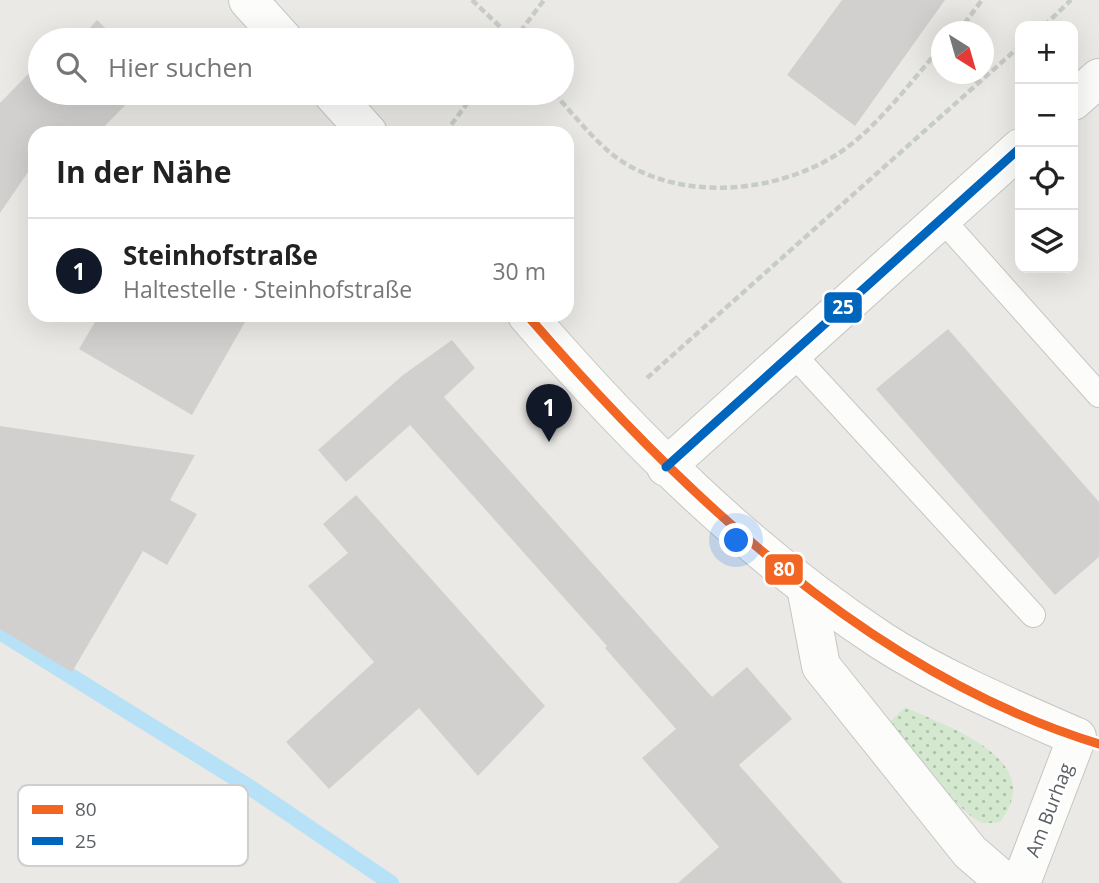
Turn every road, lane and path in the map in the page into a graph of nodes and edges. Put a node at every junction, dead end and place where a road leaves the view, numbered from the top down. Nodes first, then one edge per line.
1 (248, 0) edge
2 (472, 0) edge
3 (544, 0) edge
4 (982, 0) edge
5 (1070, 0) edge
6 (966, 21) edge
7 (1049, 21) edge
8 (273, 28) edge
9 (501, 28) edge
10 (523, 28) edge
11 (1015, 50) edge
12 (931, 59) edge
13 (994, 68) edge
14 (1099, 78) edge
15 (976, 84) edge
16 (1078, 97) edge
17 (343, 105) edge
18 (466, 105) edge
19 (565, 105) edge
20 (362, 126) edge
21 (450, 126) edge
22 (1015, 153) edge
23 (942, 219) junction
24 (533, 322) edge
25 (792, 353) junction
26 (1099, 395) edge
27 (612, 410) junction
28 (666, 467) junction
29 (806, 587) junction
30 (1033, 615) dead end
31 (1088, 740) edge
32 (1006, 883) edge
33 (1021, 883) edge

1 - 8 street
2 - 9 path
3 - 10 path
4 - 6 path
5 - 7 path
11 - 13 path
12 - 19 path
14 - 16 street
15 - 27 path
17 - 20 street
18 - 21 path
22 - 23 street
23 - 25 street
23 - 26 lane
24 - 27 street
25 - 28 street
25 - 30 lane
27 - 28 street
28 - 29 street
29 - 31 street
29 - 32 street
31 - 33 street, Am Burhag

